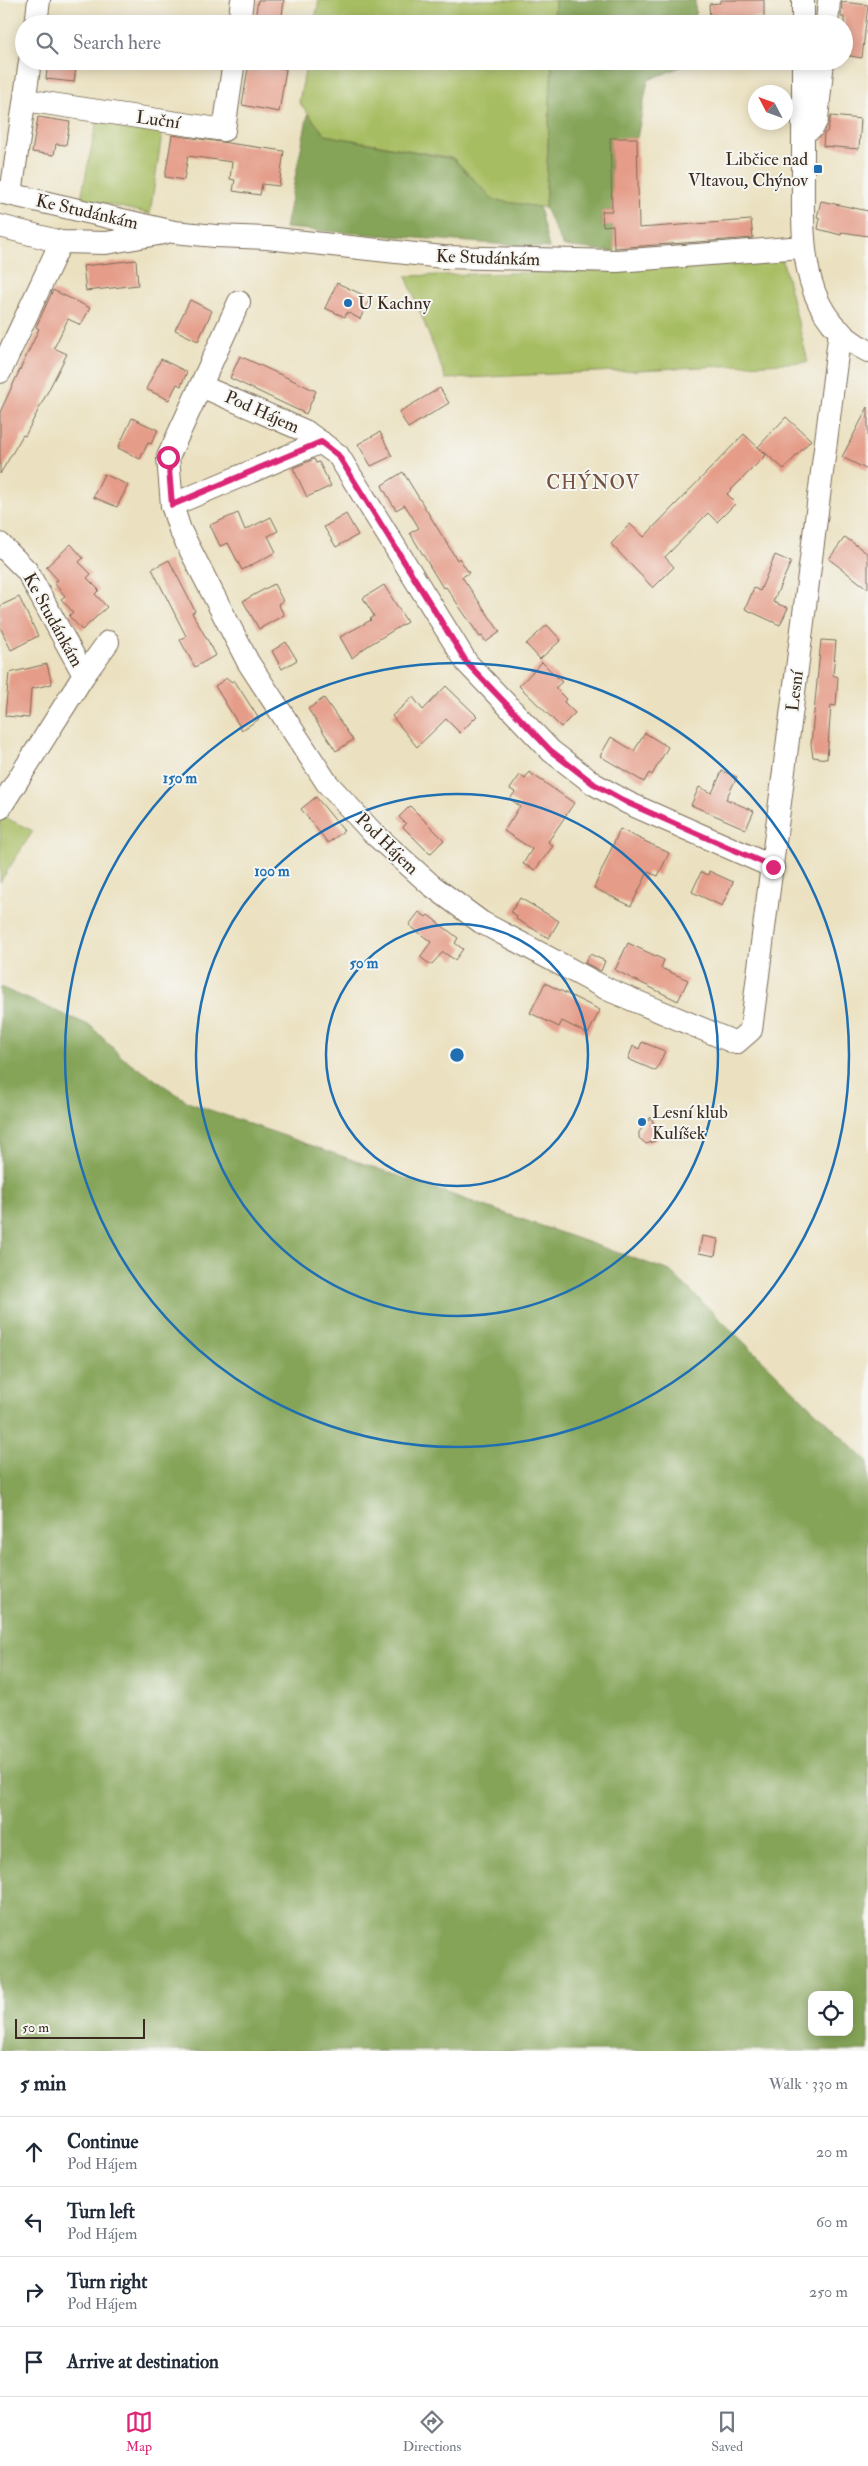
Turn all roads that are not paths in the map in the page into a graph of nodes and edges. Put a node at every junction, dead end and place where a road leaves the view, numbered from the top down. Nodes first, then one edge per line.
1 (39, 0) edge
2 (242, 0) edge
3 (803, 0) edge
4 (829, 0) edge
5 (37, 15) edge
6 (240, 15) edge
7 (803, 15) edge
8 (828, 15) edge
9 (29, 70) edge
10 (233, 70) edge
11 (803, 70) edge
12 (822, 70) edge
13 (25, 100) junction
14 (803, 132) junction
15 (5, 193) edge
16 (0, 226) edge
17 (174, 232) junction
18 (61, 242) junction
19 (803, 247) junction
20 (239, 302) dead end
21 (840, 331) junction
22 (868, 350) edge
23 (0, 372) edge
24 (202, 386) junction
25 (321, 442) junction
26 (172, 505) junction
27 (0, 544) edge
28 (108, 642) dead end
29 (84, 675) junction
30 (0, 808) edge
31 (773, 867) junction
32 (736, 1043) joint

1 - 5 street
2 - 6 street
3 - 7 street
4 - 8 street
9 - 13 street
10 - 13 street, Luční
11 - 14 street
12 - 14 street
13 - 15 street
14 - 19 street
15 - 17 street, Ke Studánkám
16 - 18 street, Ke Studánkám
17 - 18 street, Ke Studánkám
17 - 19 street, Ke Studánkám
18 - 23 street, Ke Studánkám
19 - 21 street
20 - 24 street, Pod Hájem
21 - 22 street
21 - 31 street, Lesní
24 - 25 street, Pod Hájem
24 - 26 street, Pod Hájem
25 - 26 street, Pod Hájem
25 - 31 street, Pod Hájem
26 - 32 street, Pod Hájem
27 - 29 street, Ke Studánkám
28 - 29 street, Ke Studánkám
29 - 30 street, Ke Studánkám
31 - 32 street, Lesní

